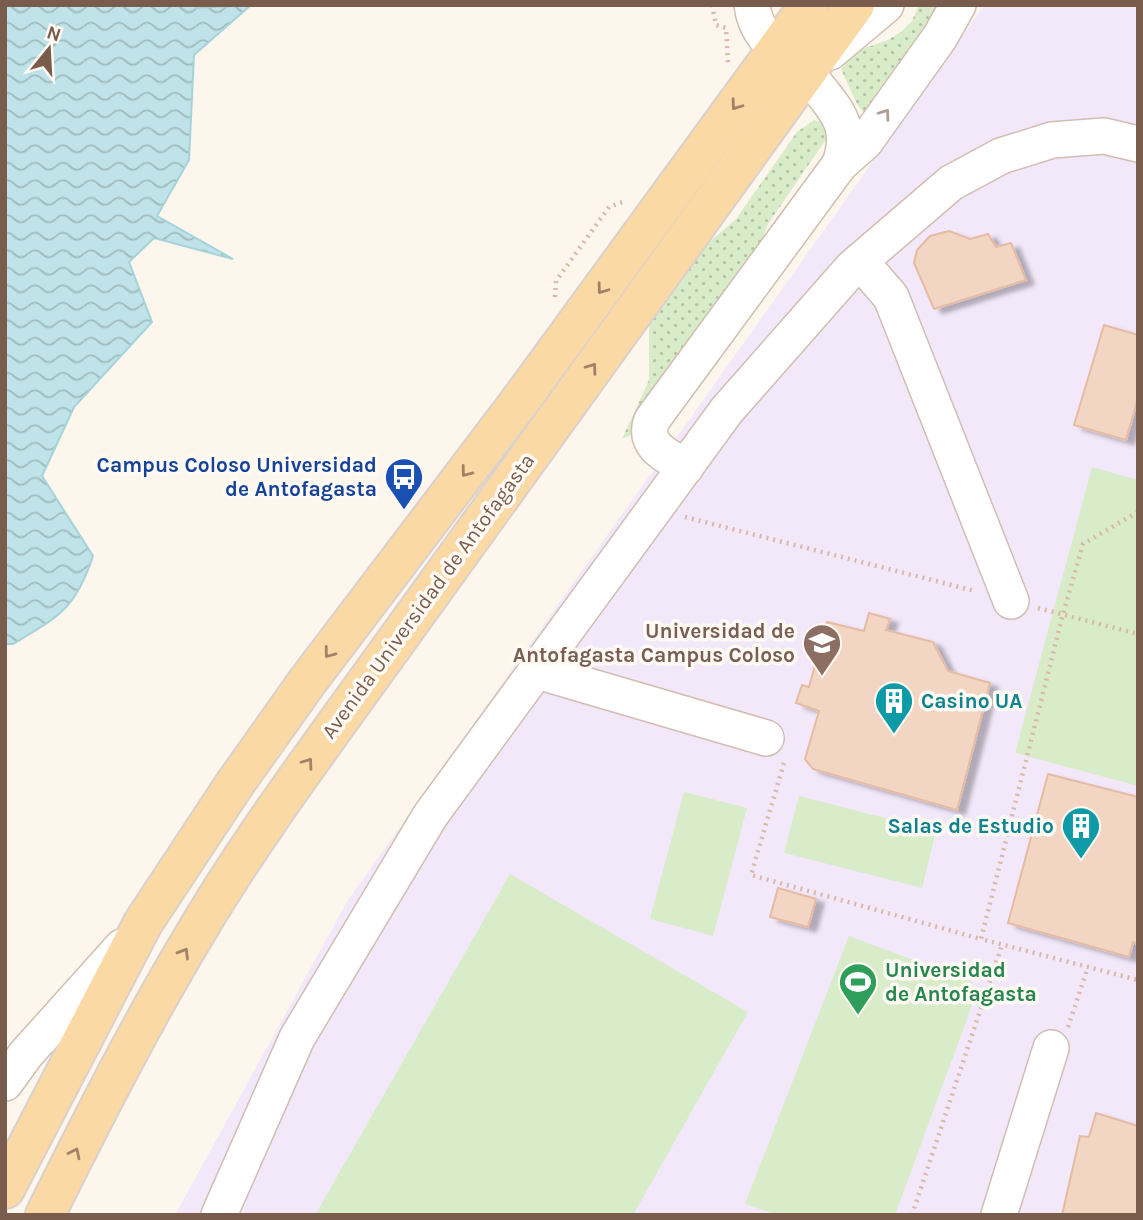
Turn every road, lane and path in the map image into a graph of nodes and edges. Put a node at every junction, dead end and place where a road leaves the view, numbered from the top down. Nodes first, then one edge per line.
1 (712, 5) edge
2 (752, 5) edge
3 (809, 5) edge
4 (855, 5) edge
5 (886, 5) edge
6 (958, 5) edge
7 (776, 50) junction
8 (728, 64) dead end
9 (806, 73) junction
10 (1138, 144) edge
11 (840, 164) junction
12 (626, 200) dead end
13 (860, 261) junction
14 (554, 304) dead end
15 (686, 467) junction
16 (654, 509) junction
17 (1138, 512) edge
18 (1011, 601) junction
19 (1063, 614) junction
20 (1138, 634) edge
21 (537, 671) junction
22 (766, 738) joint
23 (143, 923) junction
24 (981, 939) junction
25 (1002, 945) junction
26 (1138, 980) edge
27 (1051, 1048) dead end
28 (5, 1083) edge
29 (5, 1189) edge
30 (45, 1215) edge
31 (219, 1215) edge
32 (912, 1215) edge
33 (999, 1215) edge

1 - 8 path
2 - 7 lane
3 - 7 main road, Avenida Universidad de Antofagasta
4 - 9 main road, Avenida Universidad de Antofagasta
5 - 9 lane
11 -> 6 lane
7 - 9 lane
7 -> 23 main road, Avenida Universidad de Antofagasta
9 - 11 lane
30 -> 9 main road, Avenida Universidad de Antofagasta
10 - 13 lane
11 - 15 lane
12 - 14 path
13 - 15 lane
13 - 18 lane
15 - 16 lane
16 - 18 path
16 - 21 lane
17 - 19 path
18 - 19 path
19 - 20 path
19 - 24 path
21 - 22 lane
21 - 31 lane
22 - 24 path
23 - 28 lane
23 - 29 main road, Avenida Universidad de Antofagasta
24 - 25 path
25 - 26 path
25 - 32 path
27 - 33 lane

